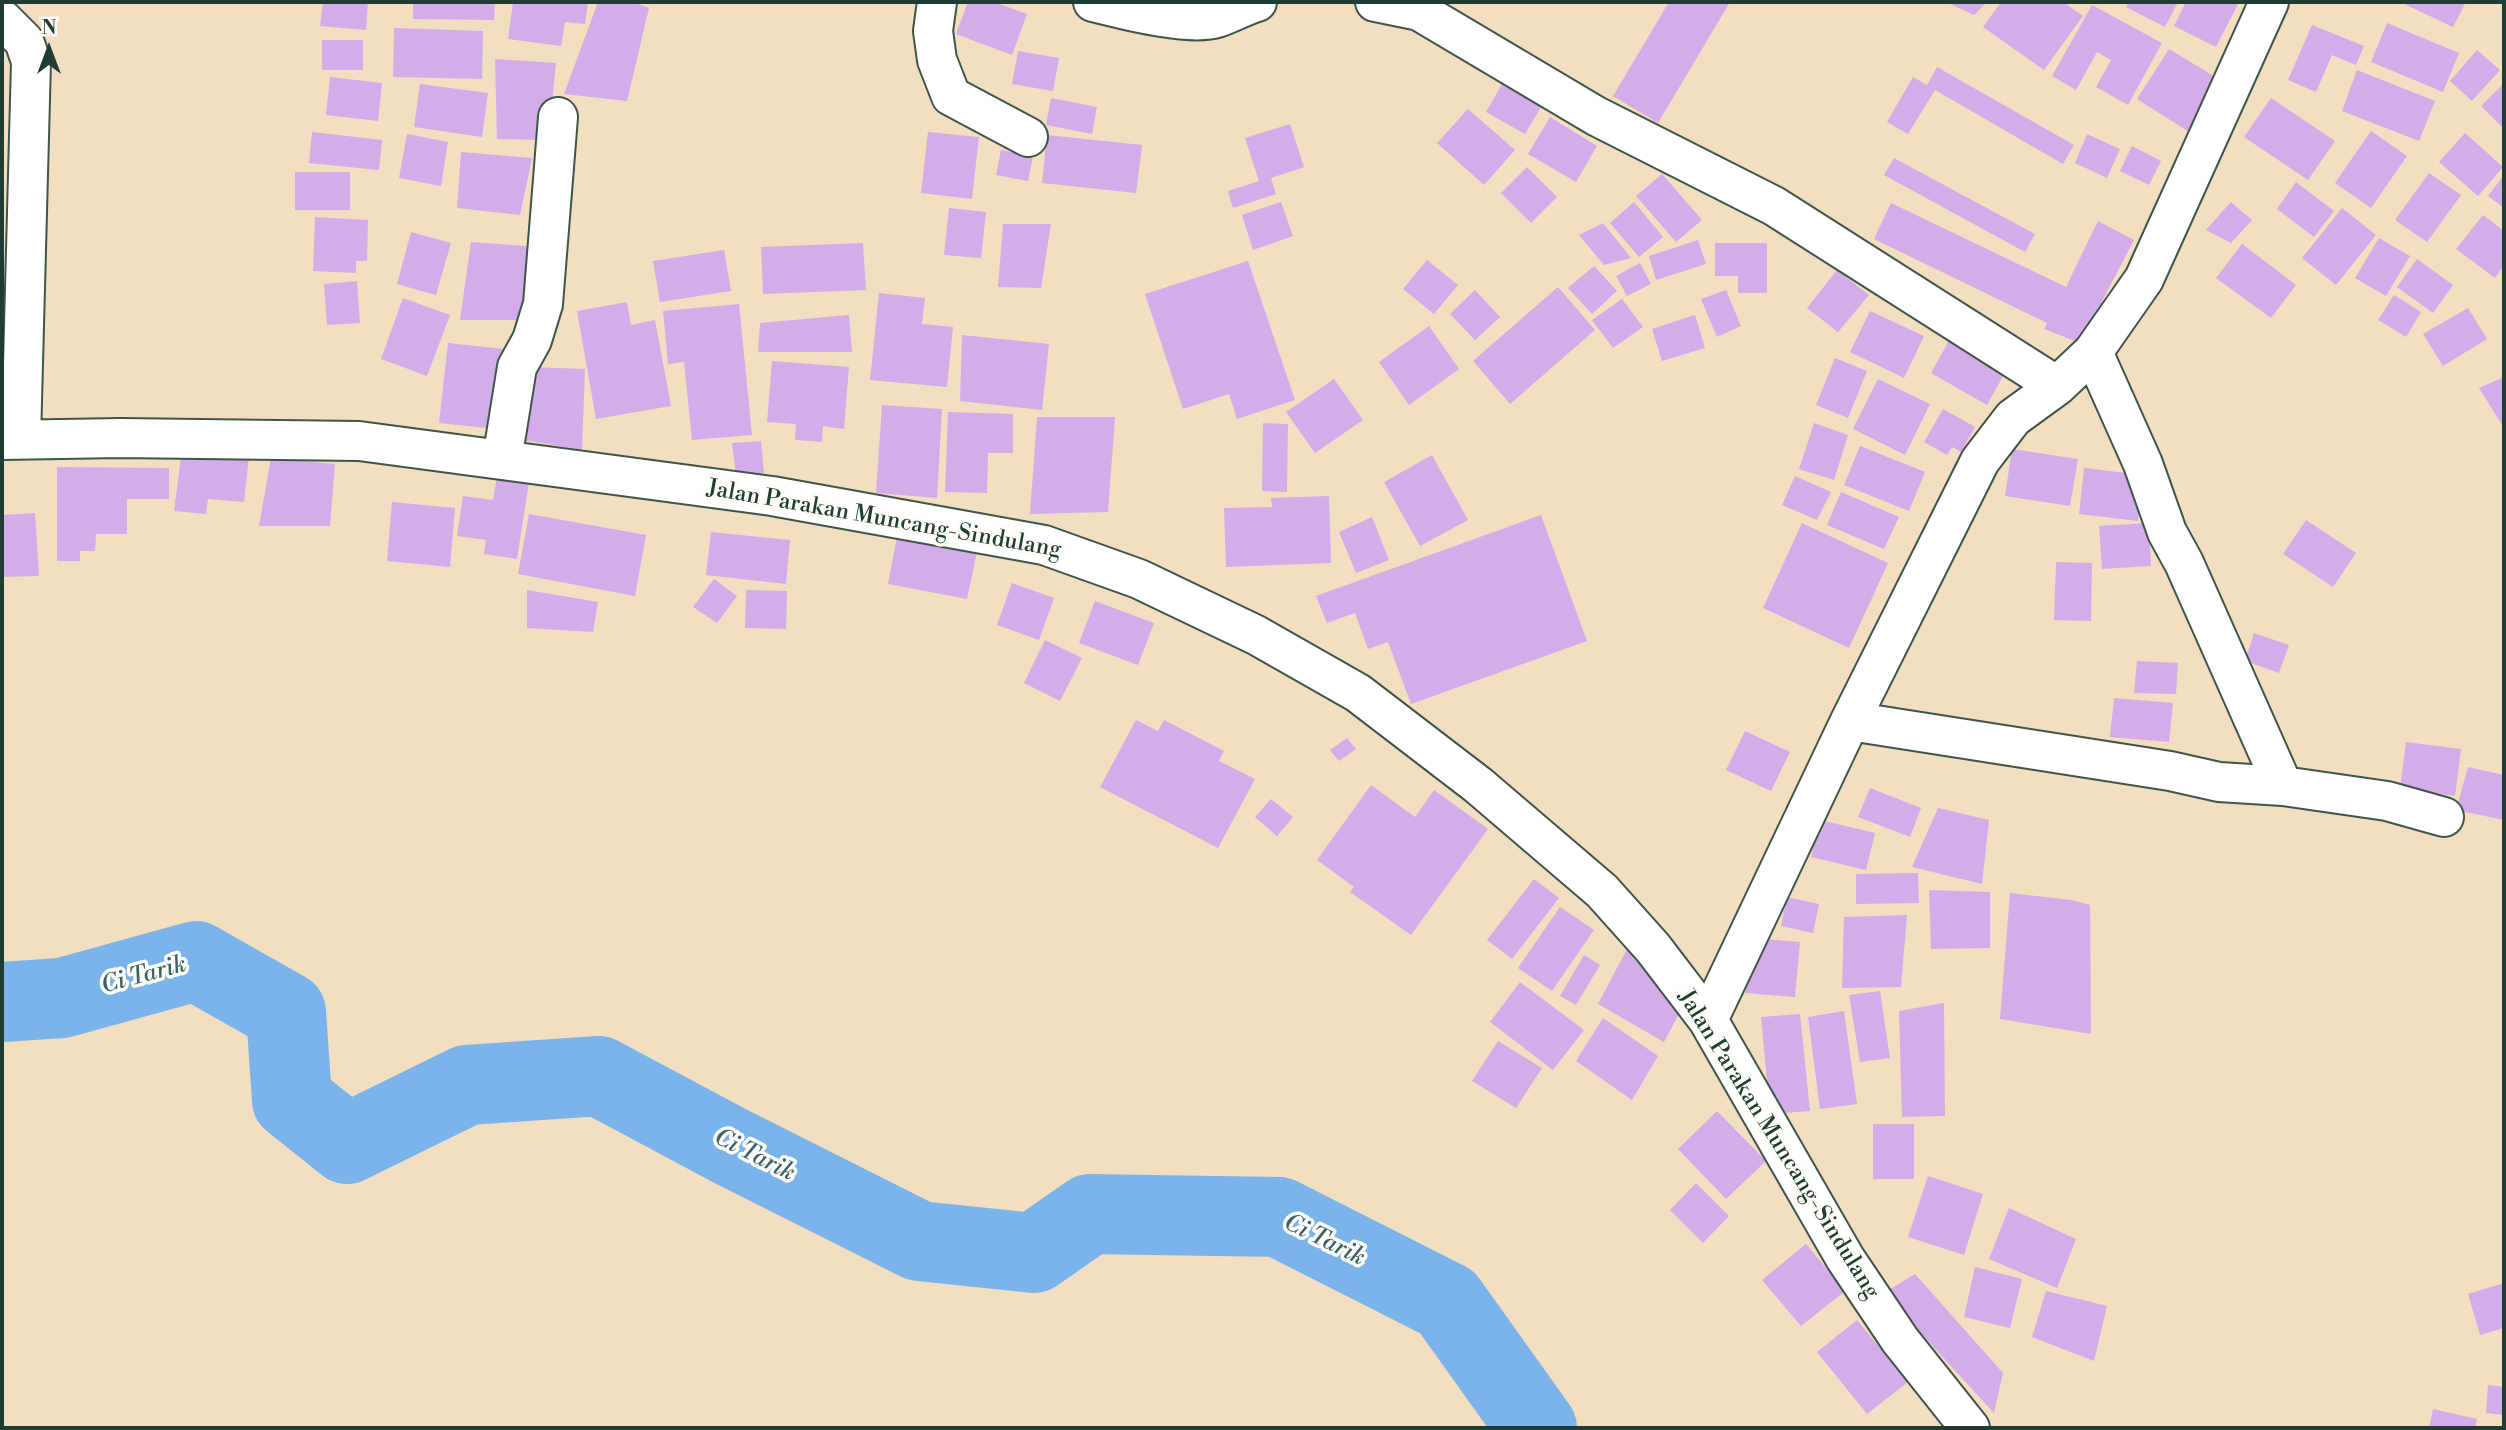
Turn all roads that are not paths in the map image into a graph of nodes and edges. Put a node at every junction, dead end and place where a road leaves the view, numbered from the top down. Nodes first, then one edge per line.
1 (937, 2) edge
2 (1093, 2) edge
3 (1257, 2) edge
4 (1375, 2) edge
5 (2269, 2) edge
6 (1419, 7) edge
7 (2, 19) edge
8 (558, 117) dead end
9 (1028, 137) dead end
10 (2075, 369) junction
11 (11, 439) edge
12 (502, 460) junction
13 (1850, 721) junction
14 (2249, 784) junction
15 (2444, 817) dead end
16 (1708, 1020) junction
17 (1970, 1428) edge

1 - 9 street
2 - 3 street
4 - 6 street
5 - 10 street
6 - 10 street
7 - 11 street
8 - 12 street
10 - 13 street
10 - 14 street
11 - 12 street, Jalan Parakan Muncang-Sindulang
12 - 16 street, Jalan Parakan Muncang-Sindulang
13 - 14 street
13 - 16 street
14 - 15 street
16 - 17 street, Jalan Parakan Muncang-Sindulang

